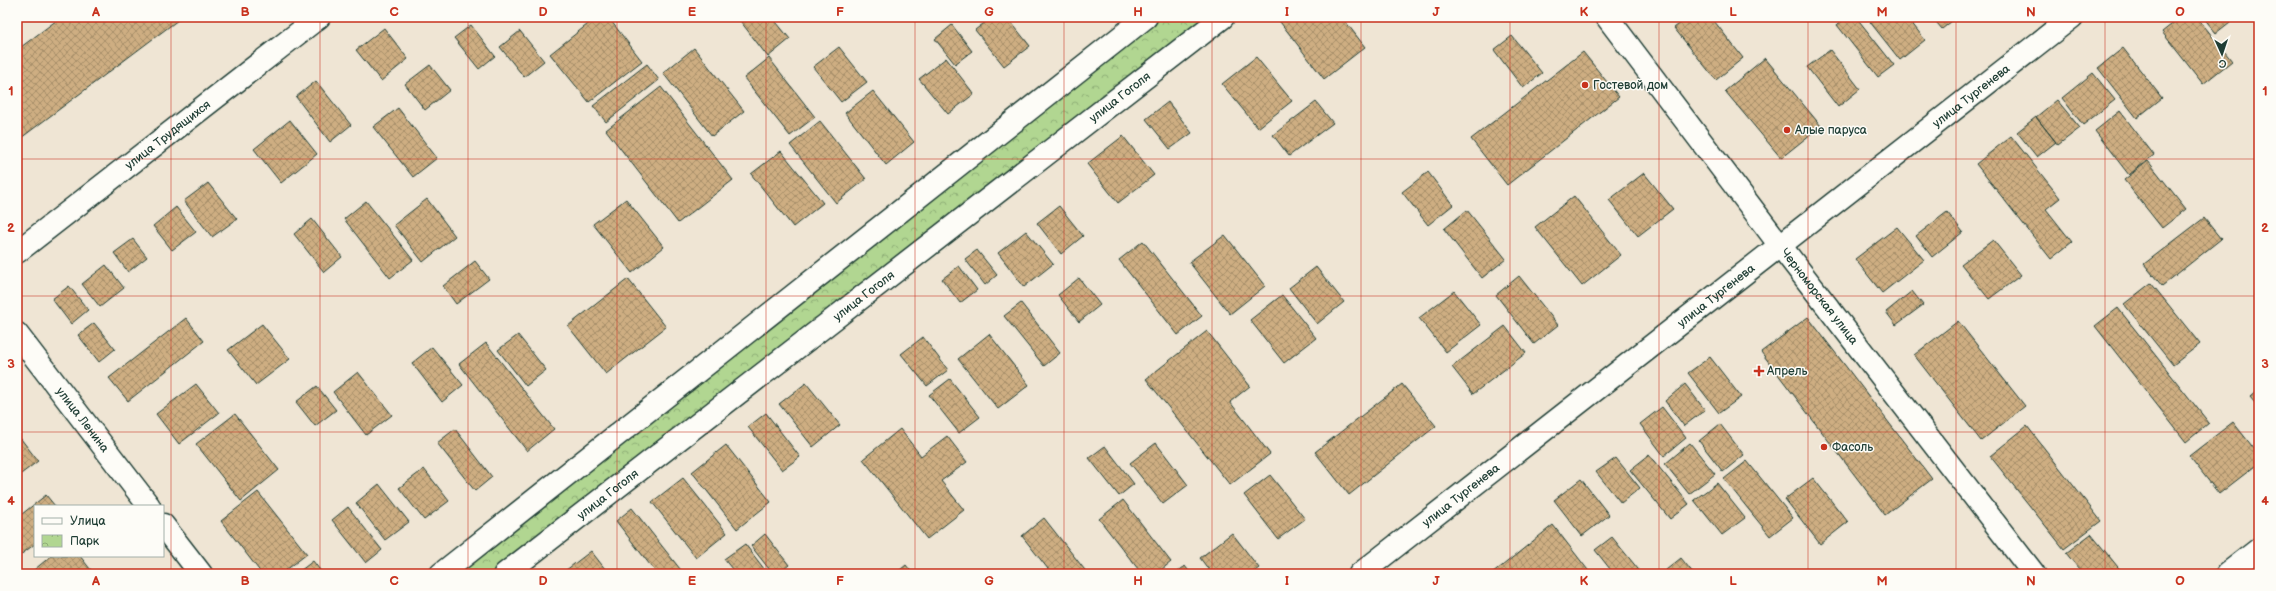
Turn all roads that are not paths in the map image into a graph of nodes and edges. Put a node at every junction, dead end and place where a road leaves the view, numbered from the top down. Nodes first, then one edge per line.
1 (319, 17) edge
2 (1146, 17) edge
3 (1223, 17) edge
4 (1607, 17) edge
5 (2072, 17) edge
6 (1779, 244) junction
7 (17, 252) edge
8 (17, 334) edge
9 (148, 505) edge
10 (164, 526) edge
11 (2259, 549) edge
12 (201, 574) edge
13 (441, 574) edge
14 (505, 574) edge
15 (1360, 574) edge
16 (2034, 574) edge
17 (2228, 574) edge

1 - 7 street, улица Трудящихся
2 - 13 street
3 - 14 street, улица Гоголя
4 - 6 street, Черноморская улица
5 - 6 street, улица Тургенева
6 - 15 street, улица Тургенева
6 - 16 street, Черноморская улица
8 - 9 street, улица Ленина
10 - 12 street
11 - 17 street

